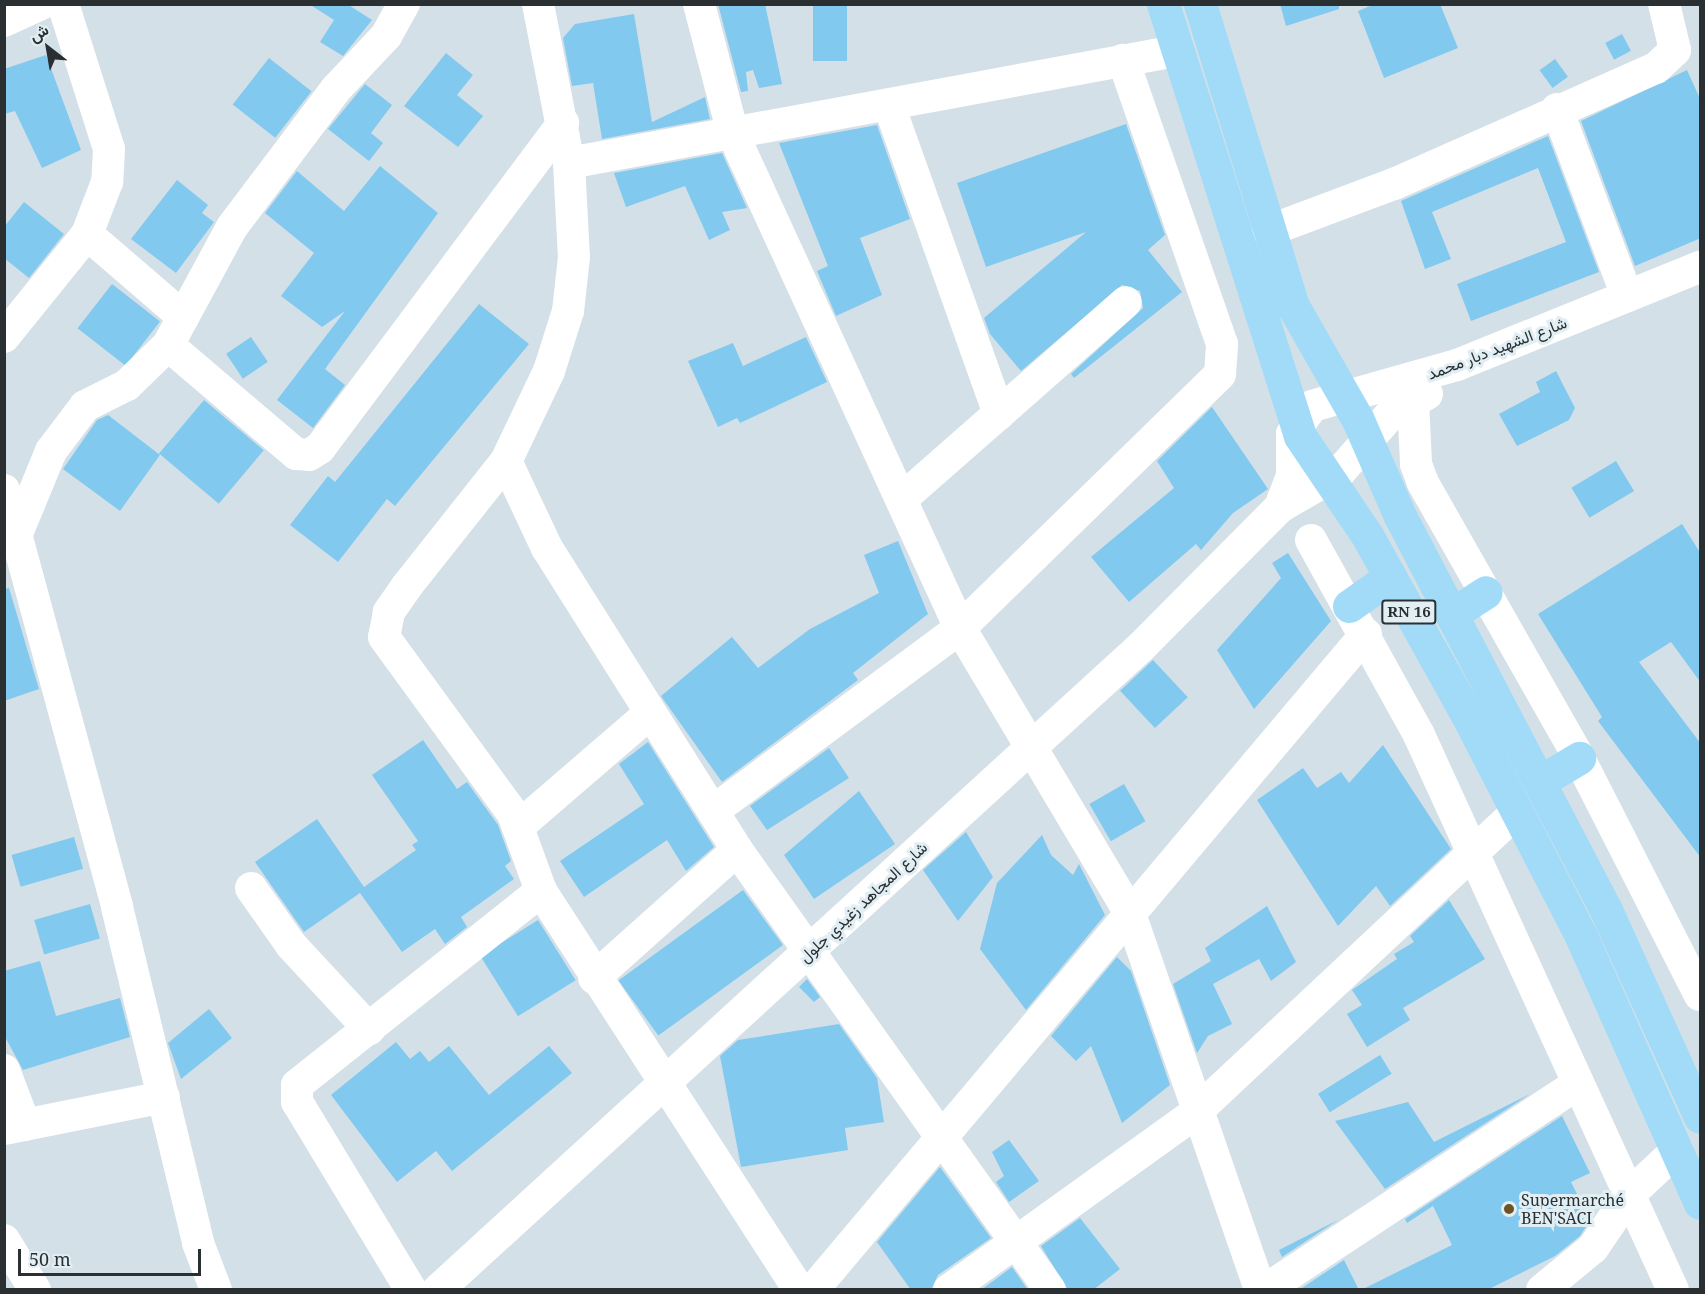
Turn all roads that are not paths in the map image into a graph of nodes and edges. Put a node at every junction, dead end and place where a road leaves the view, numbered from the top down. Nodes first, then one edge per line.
1 (41, 4) edge
2 (63, 4) edge
3 (404, 4) edge
4 (538, 4) edge
5 (699, 4) edge
6 (1163, 4) edge
7 (1200, 4) edge
8 (1665, 4) edge
9 (4, 21) edge
10 (1176, 51) junction
11 (1123, 60) junction
12 (890, 108) junction
13 (1557, 109) junction
14 (563, 123) junction
15 (733, 134) junction
16 (569, 163) junction
17 (1268, 231) junction
18 (87, 234) junction
19 (1701, 267) edge
20 (1701, 283) edge
21 (1627, 296) junction
22 (1126, 302) dead end
23 (183, 317) junction
24 (4, 337) edge
25 (168, 345) junction
26 (1529, 345) junction
27 (1344, 394) junction
28 (1413, 400) junction
29 (999, 414) junction
30 (1296, 422) junction
31 (1368, 441) junction
32 (506, 461) junction
33 (1327, 481) junction
34 (4, 490) edge
35 (904, 497) junction
36 (1280, 507) junction
37 (16, 536) junction
38 (1311, 540) dead end
39 (1390, 577) junction
40 (1486, 592) junction
41 (1349, 606) junction
42 (1452, 614) junction
43 (960, 628) junction
44 (1366, 634) junction
45 (650, 713) junction
46 (1031, 746) junction
47 (1579, 758) junction
48 (1539, 782) junction
49 (713, 811) junction
50 (1517, 812) junction
51 (518, 827) junction
52 (736, 850) junction
53 (1475, 854) junction
54 (251, 888) dead end
55 (542, 891) junction
56 (1130, 911) junction
57 (809, 953) junction
58 (594, 978) junction
59 (1701, 994) edge
60 (369, 1029) junction
61 (4, 1070) edge
62 (1578, 1084) junction
63 (663, 1086) junction
64 (164, 1097) junction
65 (1195, 1113) junction
66 (1701, 1117) edge
67 (15, 1127) edge
68 (938, 1136) junction
69 (1677, 1150) junction
70 (1629, 1195) junction
71 (1701, 1203) edge
72 (4, 1240) edge
73 (1019, 1244) junction
74 (35, 1290) edge
75 (216, 1290) edge
76 (411, 1290) edge
77 (438, 1290) edge
78 (799, 1290) edge
79 (813, 1290) edge
80 (949, 1290) edge
81 (1050, 1290) edge
82 (1260, 1290) edge
83 (1265, 1290) edge
84 (1542, 1290) edge
85 (1673, 1290) edge

1 - 9 street
2 - 18 street
3 - 23 street
4 - 14 street
5 - 15 street
6 - 10 main road, RN 16
7 - 17 main road, RN 16
8 - 13 street
10 - 11 street
10 - 30 main road, RN 16
11 - 12 street
11 - 43 street
12 - 15 street
12 - 29 street
13 - 17 street
13 - 21 street
14 - 16 street
14 - 25 street
15 - 16 street
15 - 35 street
16 - 32 street
17 - 27 main road, RN 16
18 - 23 street
18 - 24 street
19 - 21 street, شارع الشهيد دبار محمد
20 - 26 street, شارع الشهيد دبار محمد
21 - 26 street, شارع الشهيد دبار محمد
22 - 29 street
23 - 25 street
25 - 37 street
26 - 27 street, شارع الشهيد دبار محمد
26 - 28 street, شارع الشهيد دبار محمد
27 - 30 street, شارع الشهيد دبار محمد
27 - 31 main road, RN 16
28 - 31 street, شارع الشهيد دبار محمد
28 - 40 street
29 - 35 street
30 - 33 main road, RN 16
30 - 36 street, شارع المجاهد زغيدي جلول
31 - 33 street, شارع الشهيد دبار محمد
31 - 42 main road, RN 16
32 - 45 street
32 - 51 street
33 - 36 street, شارع المجاهد زغيدي جلول
33 - 39 main road, RN 16
34 - 37 street
35 - 43 street
36 - 46 street, شارع المجاهد زغيدي جلول
37 - 64 street
38 - 41 street
39 - 41 main road
39 - 50 main road, RN 16
40 - 42 main road
40 - 47 street
41 - 44 street
42 - 48 main road, RN 16
43 - 46 street
43 - 49 street
44 - 53 street
44 - 56 street
45 - 49 street
45 - 51 street
46 - 56 street
46 - 57 street, شارع المجاهد زغيدي جلول
47 - 48 main road
47 - 59 street
48 - 66 main road, RN 16
49 - 52 street
50 - 53 street
50 - 69 main road, RN 16
51 - 55 street
52 - 57 street
52 - 58 street
53 - 62 street
53 - 65 street
54 - 60 street
55 - 58 street
55 - 60 street
56 - 65 street
56 - 68 street
57 - 63 street, شارع المجاهد زغيدي جلول
57 - 68 street
58 - 63 street
60 - 76 street
61 - 67 street
62 - 70 street
62 - 83 street
63 - 77 street, شارع المجاهد زغيدي جلول
63 - 78 street
64 - 67 street
64 - 75 street
65 - 73 street
65 - 82 street
68 - 73 street
68 - 79 street
69 - 70 street
69 - 71 main road, RN 16
70 - 84 street
70 - 85 street
72 - 74 street
73 - 80 street
73 - 81 street

